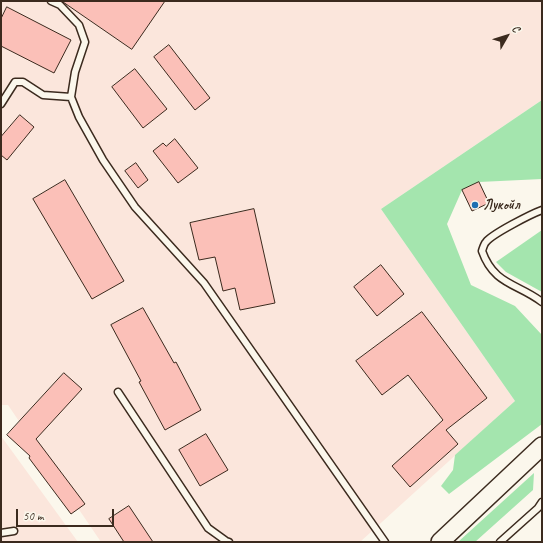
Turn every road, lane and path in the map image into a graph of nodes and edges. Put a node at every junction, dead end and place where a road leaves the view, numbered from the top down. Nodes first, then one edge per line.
1 (51, 1) edge
2 (70, 97) junction
3 (1, 104) edge
4 (542, 210) edge
5 (542, 302) edge
6 (118, 392) dead end
7 (542, 446) edge
8 (542, 502) edge
9 (14, 531) dead end
10 (1, 533) edge
11 (230, 542) edge
12 (385, 542) edge
13 (440, 542) edge
14 (500, 542) edge

1 - 2 lane
2 - 3 lane
2 - 12 lane
4 - 5 lane
6 - 11 lane
7 - 13 street
8 - 14 lane
9 - 10 lane

